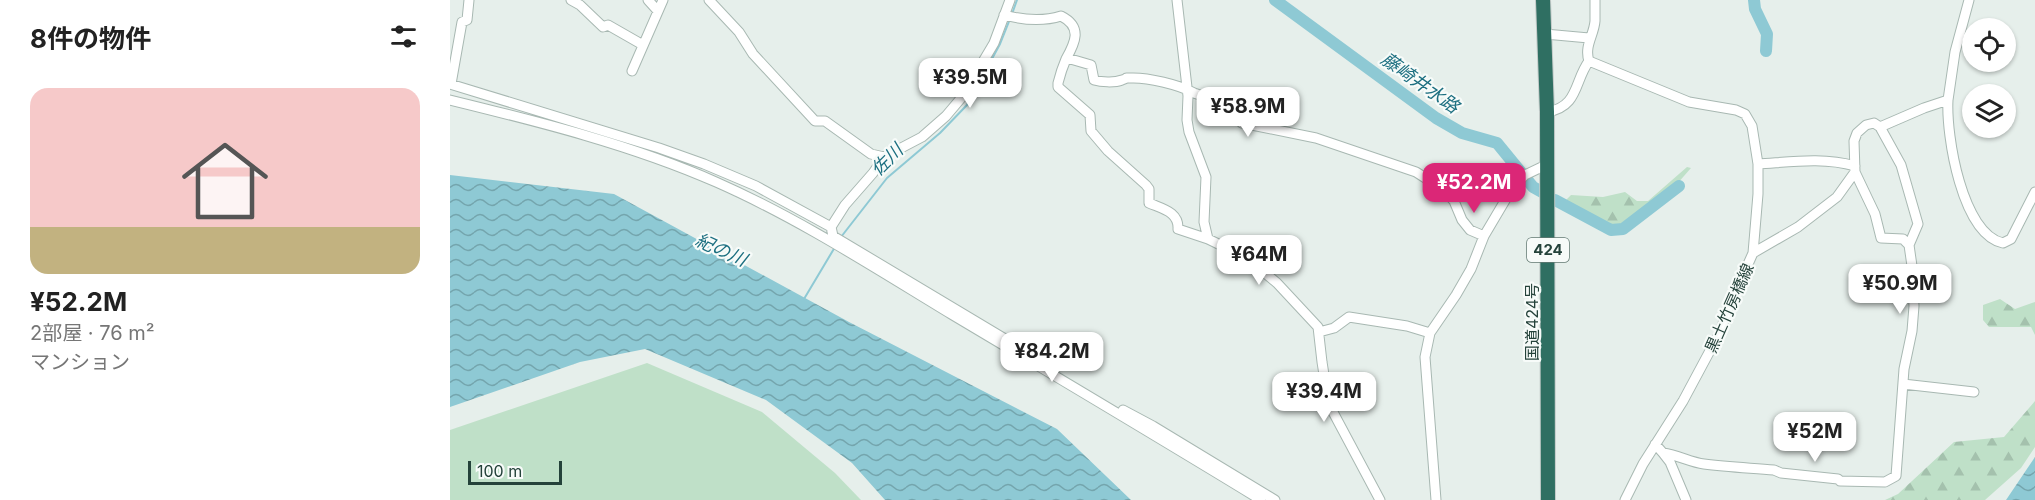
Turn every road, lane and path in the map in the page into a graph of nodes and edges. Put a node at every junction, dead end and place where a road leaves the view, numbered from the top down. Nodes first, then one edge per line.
1 (469, 0) edge
2 (571, 0) edge
3 (648, 0) edge
4 (663, 0) edge
5 (709, 0) edge
6 (1010, 0) edge
7 (1177, 0) edge
8 (1543, 0) edge
9 (1595, 0) edge
10 (1969, 0) edge
11 (657, 10) junction
12 (1008, 17) junction
13 (450, 18) edge
14 (462, 22) junction
15 (1545, 34) junction
16 (1589, 38) junction
17 (643, 45) junction
18 (1066, 58) junction
19 (1589, 61) junction
20 (632, 71) dead end
21 (450, 84) edge
22 (1187, 89) junction
23 (450, 100) edge
24 (1948, 100) junction
25 (1548, 112) junction
26 (1880, 127) junction
27 (884, 157) junction
28 (1548, 164) junction
29 (1758, 164) junction
30 (1855, 169) junction
31 (2035, 192) edge
32 (831, 235) junction
33 (1484, 236) junction
34 (1208, 239) junction
35 (1909, 244) junction
36 (843, 245) junction
37 (1753, 253) junction
38 (1320, 332) junction
39 (1430, 333) junction
40 (1903, 384) junction
41 (1974, 392) dead end
42 (1655, 444) junction
43 (1664, 453) junction
44 (1261, 500) edge
45 (1275, 500) edge
46 (1380, 500) edge
47 (1436, 500) edge
48 (1548, 500) edge
49 (1625, 500) edge
50 (1686, 500) edge

1 - 14 street
2 - 17 street
3 - 11 street
4 - 11 street
5 - 27 street
6 - 12 street
7 - 22 street
8 - 15 highway, 国道424号 / 424
9 - 16 street
10 - 24 street
11 - 17 street
12 - 18 street
12 - 27 street
13 - 14 street
14 - 21 street
15 - 16 street
15 - 25 highway, 国道424号 / 424
16 - 19 street
17 - 20 street
18 - 22 street
18 - 34 street
19 - 25 street
19 - 29 street
21 - 32 street
22 - 33 street
22 - 34 street
23 - 32 street
24 - 26 street
24 - 31 street
25 - 28 highway, 国道424号 / 424
26 - 30 street
26 - 35 street
27 - 32 street
28 - 33 street
28 - 48 highway, 国道424号 / 424
29 - 30 street
29 - 37 street
30 - 35 street
30 - 37 street, 黒土竹房橋線
32 - 36 street
33 - 39 street
34 - 38 street
35 - 40 street
36 - 44 street
36 - 45 street
37 - 42 street, 黒土竹房橋線
38 - 39 street
38 - 46 street
39 - 47 street
40 - 41 street
40 - 43 street
42 - 43 street
42 - 49 street, 黒土竹房橋線
43 - 50 street

